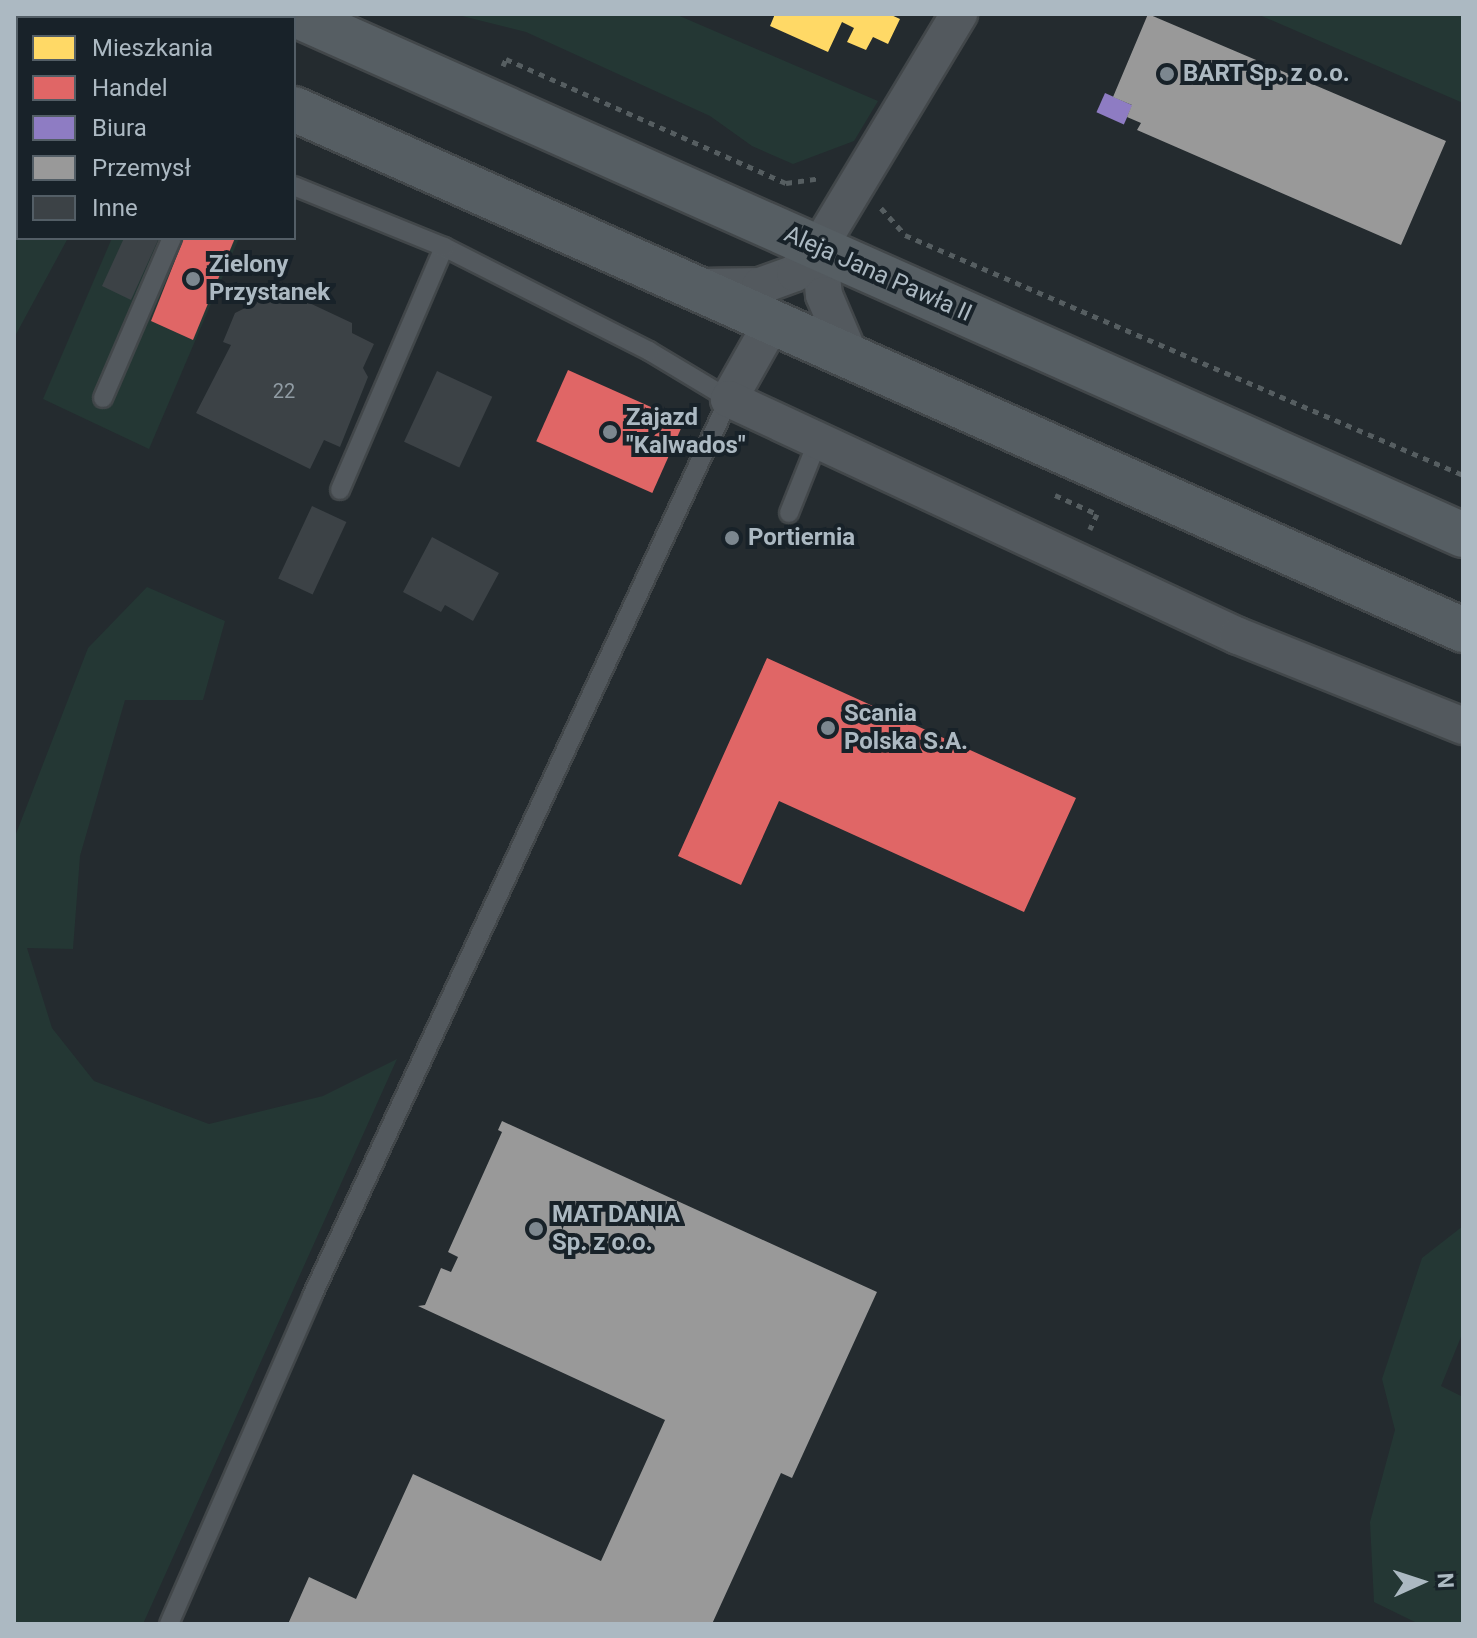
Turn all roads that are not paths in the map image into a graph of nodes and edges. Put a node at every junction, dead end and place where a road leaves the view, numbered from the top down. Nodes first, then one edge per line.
1 (293, 14) edge
2 (959, 14) edge
3 (296, 110) edge
4 (296, 187) edge
5 (171, 240) edge
6 (444, 247) junction
7 (819, 247) junction
8 (699, 287) junction
9 (773, 321) junction
10 (850, 356) junction
11 (103, 398) dead end
12 (729, 399) junction
13 (817, 443) junction
14 (340, 490) dead end
15 (789, 513) dead end
16 (1463, 535) edge
17 (1463, 630) edge
18 (1463, 726) edge
19 (169, 1624) edge

1 - 7 main road, Aleja Jana Pawła II
2 - 7 street
3 - 8 main road
4 - 6 lane
5 - 11 lane
6 - 12 lane
6 - 14 lane
7 - 8 street
7 - 10 street
7 - 16 main road, Aleja Jana Pawła II
8 - 9 main road
9 - 10 main road
9 - 12 street
10 - 17 main road
12 - 13 street
12 - 19 lane
13 - 15 lane
13 - 18 street

